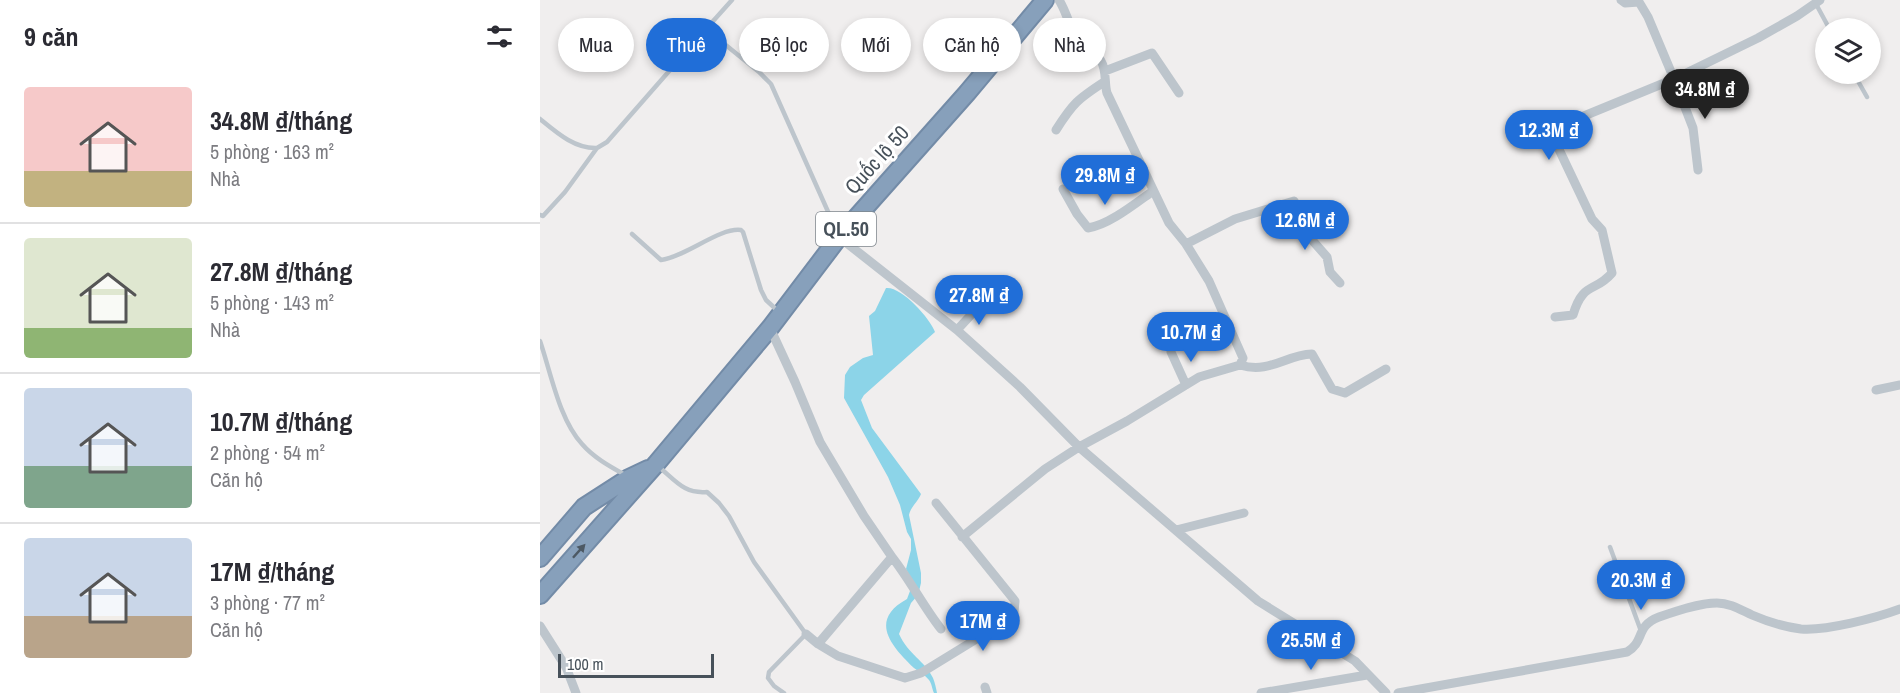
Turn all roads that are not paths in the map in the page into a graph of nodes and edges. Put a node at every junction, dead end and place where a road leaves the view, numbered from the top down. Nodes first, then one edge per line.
1 (732, 0) edge
2 (1045, 0) edge
3 (1059, 0) edge
4 (1621, 0) edge
5 (1818, 2) edge
6 (716, 18) edge
7 (1068, 18) edge
8 (1825, 18) edge
9 (727, 46) edge
10 (1106, 71) edge
11 (668, 72) edge
12 (1105, 72) edge
13 (1674, 79) junction
14 (1104, 82) junction
15 (1860, 84) edge
16 (1179, 93) dead end
17 (1867, 97) dead end
18 (540, 119) edge
19 (1056, 130) dead end
20 (597, 148) junction
21 (1698, 170) dead end
22 (1063, 189) dead end
23 (1153, 191) junction
24 (540, 215) edge
25 (632, 234) dead end
26 (839, 237) junction
27 (1186, 244) junction
28 (1340, 283) dead end
29 (982, 303) dead end
30 (781, 314) junction
31 (1555, 317) dead end
32 (770, 328) junction
33 (957, 330) junction
34 (540, 341) edge
35 (1171, 352) dead end
36 (1240, 365) junction
37 (1386, 369) dead end
38 (1186, 385) junction
39 (1900, 385) edge
40 (1876, 390) dead end
41 (1079, 447) junction
42 (656, 464) junction
43 (629, 478) junction
44 (936, 503) dead end
45 (1244, 513) dead end
46 (1176, 530) junction
47 (962, 537) junction
48 (1610, 547) dead end
49 (892, 557) junction
50 (540, 558) edge
51 (540, 595) edge
52 (1900, 609) edge
53 (540, 626) edge
54 (941, 629) dead end
55 (1641, 631) junction
56 (806, 634) junction
57 (818, 644) junction
58 (1367, 675) junction
59 (576, 693) edge
60 (784, 693) edge
61 (1261, 693) edge
62 (1386, 693) edge
63 (1398, 693) edge

1 - 6 lane
2 - 26 highway, Quốc lộ 50 / QL.50
3 - 7 street
4 - 13 street
5 - 8 lane
5 - 13 street
9 - 26 lane
10 - 16 street
11 - 20 lane
12 - 14 street
13 - 21 street
13 - 31 street
14 - 19 street
14 - 23 street
15 - 17 lane
18 - 20 lane
20 - 24 lane
22 - 23 street
23 - 27 street
25 - 30 lane
26 - 30 highway, Quốc lộ 50 / QL.50
26 - 33 street
27 - 28 street
27 - 36 street
29 - 33 street
30 - 32 highway, Quốc lộ 50 / QL.50
32 - 42 highway, Quốc lộ 50 / QL.50
32 - 49 street
33 - 41 street
34 - 43 lane
35 - 38 street
36 - 37 street
36 - 38 street
38 - 41 street
39 - 40 street
41 - 46 street
41 - 47 street
42 - 43 highway, QL.50
51 -> 42 highway, QL.50
42 - 56 lane
43 - 50 highway, QL.50
44 - 47 street
45 - 46 street
46 - 58 street
47 - 57 street
48 - 55 lane
49 - 54 street
49 - 57 street
52 - 55 street
53 - 59 street
55 - 63 street
56 - 57 street
56 - 60 lane
58 - 61 street
58 - 62 street

